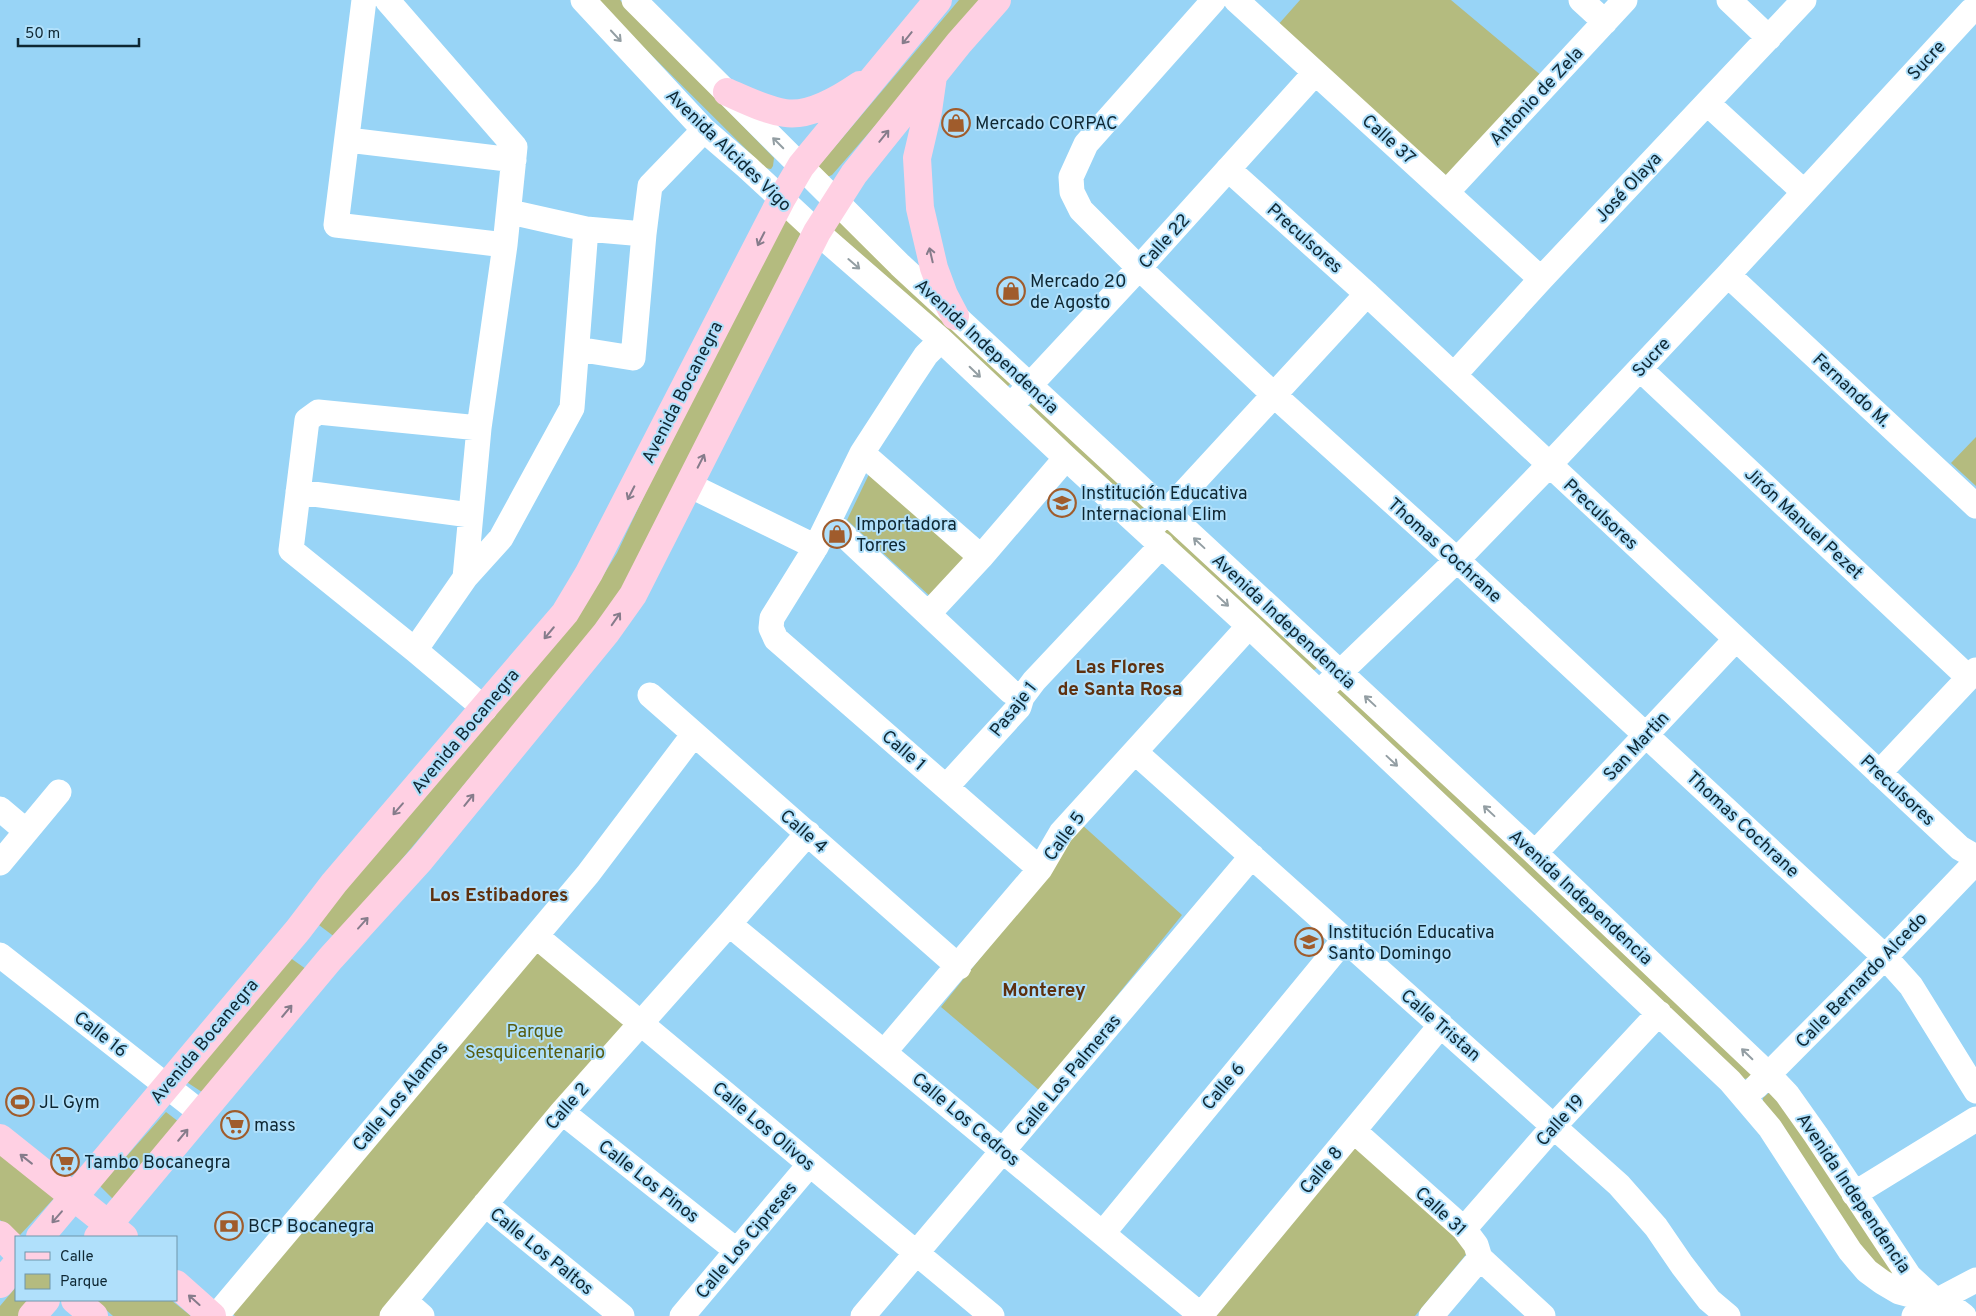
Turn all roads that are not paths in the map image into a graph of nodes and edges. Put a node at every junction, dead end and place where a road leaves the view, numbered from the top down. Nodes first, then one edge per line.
1 (364, 0) edge
2 (387, 0) edge
3 (582, 0) edge
4 (634, 0) edge
5 (938, 0) edge
6 (997, 0) edge
7 (1214, 0) edge
8 (1236, 0) edge
9 (1581, 0) edge
10 (1626, 0) edge
11 (1729, 0) edge
12 (1804, 0) edge
13 (1969, 8) edge
14 (1605, 22) junction
15 (1769, 38) junction
16 (1315, 74) junction
17 (876, 75) junction
18 (933, 76) junction
19 (727, 92) junction
20 (1707, 103) junction
21 (704, 130) junction
22 (348, 140) junction
23 (514, 160) junction
24 (801, 166) junction
25 (1228, 169) junction
26 (1447, 192) junction
27 (1804, 192) junction
28 (781, 200) junction
29 (837, 202) junction
30 (510, 212) junction
31 (586, 229) junction
32 (817, 232) junction
33 (644, 234) junction
34 (506, 245) junction
35 (1139, 268) junction
36 (1728, 275) junction
37 (1541, 279) junction
38 (1367, 294) junction
39 (955, 316) junction
40 (941, 340) junction
41 (577, 349) junction
42 (1640, 369) junction
43 (1454, 375) junction
44 (1029, 386) junction
45 (1274, 395) junction
46 (1011, 406) junction
47 (478, 428) junction
48 (862, 453) junction
49 (1066, 458) junction
50 (1549, 465) junction
51 (689, 485) junction
52 (298, 492) junction
53 (1976, 506) edge
54 (1166, 512) junction
55 (470, 515) junction
56 (829, 521) junction
57 (1155, 538) junction
58 (816, 547) junction
59 (981, 557) junction
60 (1457, 560) junction
61 (466, 578) junction
62 (929, 613) junction
63 (1249, 626) junction
64 (1736, 639) junction
65 (415, 650) junction
66 (1338, 672) junction
67 (1972, 674) edge
68 (1319, 693) junction
69 (650, 694) dead end
70 (1022, 697) junction
71 (484, 709) junction
72 (694, 734) junction
73 (1647, 735) junction
74 (1135, 752) junction
75 (1879, 772) junction
76 (946, 787) junction
77 (59, 792) dead end
78 (0, 809) edge
79 (26, 830) junction
80 (808, 833) junction
81 (1535, 853) junction
82 (1252, 856) junction
83 (1976, 857) edge
84 (1976, 862) edge
85 (0, 863) edge
86 (1040, 869) junction
87 (729, 924) junction
88 (298, 930) junction
89 (536, 936) junction
90 (1344, 940) junction
91 (0, 956) edge
92 (1885, 957) junction
93 (330, 959) junction
94 (959, 967) junction
95 (1659, 1013) junction
96 (641, 1022) junction
97 (1441, 1025) junction
98 (885, 1051) junction
99 (1768, 1074) junction
100 (166, 1086) junction
101 (1976, 1091) edge
102 (1746, 1097) junction
103 (562, 1112) junction
104 (201, 1113) junction
105 (1976, 1120) edge
106 (1554, 1126) junction
107 (1354, 1131) junction
108 (0, 1138) edge
109 (1004, 1150) junction
110 (810, 1164) junction
111 (1854, 1194) junction
112 (74, 1197) junction
113 (484, 1204) junction
114 (1464, 1230) junction
115 (110, 1233) edge
116 (1102, 1233) junction
117 (0, 1235) edge
118 (41, 1236) edge
119 (15, 1250) edge
120 (737, 1251) junction
121 (916, 1252) junction
122 (1480, 1258) junction
123 (15, 1266) edge
124 (1976, 1280) edge
125 (0, 1284) edge
126 (178, 1286) edge
127 (45, 1301) edge
128 (76, 1301) edge
129 (1936, 1301) junction
130 (406, 1311) edge
131 (1202, 1315) edge
132 (32, 1316) edge
133 (94, 1316) edge
134 (214, 1316) edge
135 (622, 1316) edge
136 (682, 1316) edge
137 (863, 1316) edge
138 (992, 1316) edge
139 (1431, 1316) edge
140 (1543, 1316) edge
141 (1728, 1316) edge
142 (1914, 1316) edge
143 (1964, 1316) edge

1 - 22 street
2 - 23 street
3 -> 21 street, Avenida Alcides Vigo
4 - 19 street
5 -> 17 main road, Avenida Bocanegra
6 - 18 main road
7 - 35 street, Thomas Cochrane
8 - 16 street, Calle 37
9 - 14 street
10 - 14 street, Antonio de Zela
11 - 15 street
12 - 15 street, José Olaya
13 - 27 street, Sucre
14 - 26 street, Antonio de Zela
15 - 20 street, José Olaya
16 - 25 street, Calle 22
16 - 26 street, Calle 37
17 - 19 main road
17 - 24 main road, Avenida Bocanegra
29 -> 18 main road
39 -> 18 main road
24 -> 19 street
20 - 27 street
20 - 37 street, José Olaya
21 - 28 street, Avenida Alcides Vigo
21 - 33 street
22 - 23 street
22 - 34 street
23 - 30 street
24 - 28 main road, Avenida Bocanegra
24 - 29 street
25 - 35 street, Calle 22
25 - 38 street, Preculsores
26 - 37 street, Calle 37
27 - 36 street, Sucre
28 - 32 street, Avenida Alcides Vigo
28 -> 71 main road, Avenida Bocanegra
29 - 32 main road
29 - 39 street, Avenida Independencia
30 - 31 street
30 - 34 street
31 - 33 street
31 - 41 street
32 -> 40 street, Avenida Independencia
51 -> 32 main road
33 - 41 street
34 - 47 street
35 - 44 street, Calle 22
35 - 45 street, Thomas Cochrane
36 - 42 street, Sucre
36 - 53 street, Fernando M.
37 - 43 street, José Olaya
38 - 43 street, Preculsores
38 - 45 street, Pasaje 1
39 - 44 street, Avenida Independencia
40 -> 46 street, Avenida Independencia
40 - 48 street
41 - 61 street
42 - 50 street, Sucre
42 - 67 street, Jirón Manuel Pezet
43 - 50 street, Preculsores
44 - 46 street, Calle 22
44 - 54 street, Avenida Independencia
45 - 54 street, Pasaje 1
45 - 60 street, Thomas Cochrane
46 - 49 street, Avenida Independencia
47 - 52 street
47 - 55 street
48 - 56 street
48 - 59 street
49 - 57 street, Avenida Independencia
49 - 59 street
50 - 60 street, Sucre
50 - 64 street, Preculsores
51 - 58 street
93 -> 51 main road
52 - 55 street
52 - 65 street
54 - 57 street, Pasaje 1
66 -> 54 street, Avenida Independencia
55 - 61 street
56 - 58 street
56 - 62 street
57 -> 63 street, Avenida Independencia
57 - 70 street, Pasaje 1
58 - 76 street, Calle 1
59 - 62 street
60 - 66 street, Sucre
60 - 73 street, Thomas Cochrane
61 - 65 street
62 - 70 street
63 - 68 street, Avenida Independencia
63 - 74 street, Calle 5
64 - 73 street, San Martin
64 - 75 street, Preculsores
65 - 71 street
66 - 68 street, Sucre
81 -> 66 street, Avenida Independencia
67 - 75 street
68 -> 95 street, Avenida Independencia
69 - 72 street, Calle 4
70 - 76 street, Pasaje 1
71 -> 88 main road, Avenida Bocanegra
72 - 80 street, Calle 4
72 - 89 street, Calle Los Alamos
73 - 81 street, San Martin
73 - 92 street, Thomas Cochrane
74 - 82 street, Calle Tristan
74 - 86 street, Calle 5
75 - 83 street, Preculsores
76 - 86 street, Calle 1
77 - 79 street
78 - 79 street
79 - 85 street
80 - 87 street, Calle 2
80 - 94 street, Calle 4
99 -> 81 street, Avenida Independencia
82 - 90 street, Calle Tristan
82 - 109 street, Calle Los Palmeras
84 - 92 street, Calle Bernardo Alcedo
86 - 94 street, Calle 5
87 - 96 street, Calle 2
87 - 98 street, Calle Los Cedros
88 - 93 main road
88 - 100 main road, Avenida Bocanegra
89 - 96 street, Calle Los Olivos
89 - 134 street, Calle Los Alamos
90 - 97 street, Calle Tristan
90 - 116 street, Calle 6
91 - 100 street, Calle 16
92 - 99 street, Calle Bernardo Alcedo
92 - 101 street, Thomas Cochrane
104 -> 93 main road
94 - 98 street, Calle 5
95 - 102 street, Avenida Independencia
95 - 106 street, Calle 19
96 - 103 street, Calle 2
96 - 110 street, Calle Los Olivos
97 - 106 street, Calle Tristan
97 - 107 street, Calle 8
98 - 109 street, Calle Los Cedros
99 - 102 street, Calle Bernardo Alcedo
99 - 111 street, Avenida Independencia
100 - 104 street, Calle 16
100 - 112 main road, Avenida Bocanegra
102 - 129 street, Avenida Independencia
103 - 113 street, Calle 2
103 - 120 street, Calle Los Pinos
115 -> 104 main road
105 - 111 street
106 - 114 street, Calle 19
106 - 141 street, Calle Tristan
107 - 114 street, Calle 31
107 - 131 street, Calle 8
112 -> 108 main road
109 - 116 street, Calle Los Cedros
109 - 121 street, Calle Los Palmeras
110 - 120 street, Calle Los Cipreses
110 - 121 street, Calle Los Olivos
111 - 129 street, Avenida Independencia
112 - 115 main road
112 -> 118 main road, Avenida Bocanegra
113 - 130 street, Calle 2
113 - 135 street, Calle Los Paltos
114 - 122 street, Calle 31
116 - 131 street, Calle Los Cedros
117 - 119 main road
120 - 136 street, Calle Los Cipreses
121 - 137 street, Calle Los Palmeras
121 - 138 street, Calle Los Olivos
122 - 139 street
122 - 140 street, Calle 31
123 - 125 main road
124 - 129 street
134 -> 126 main road
127 - 132 main road
128 - 133 main road
129 - 142 street
129 - 143 street

